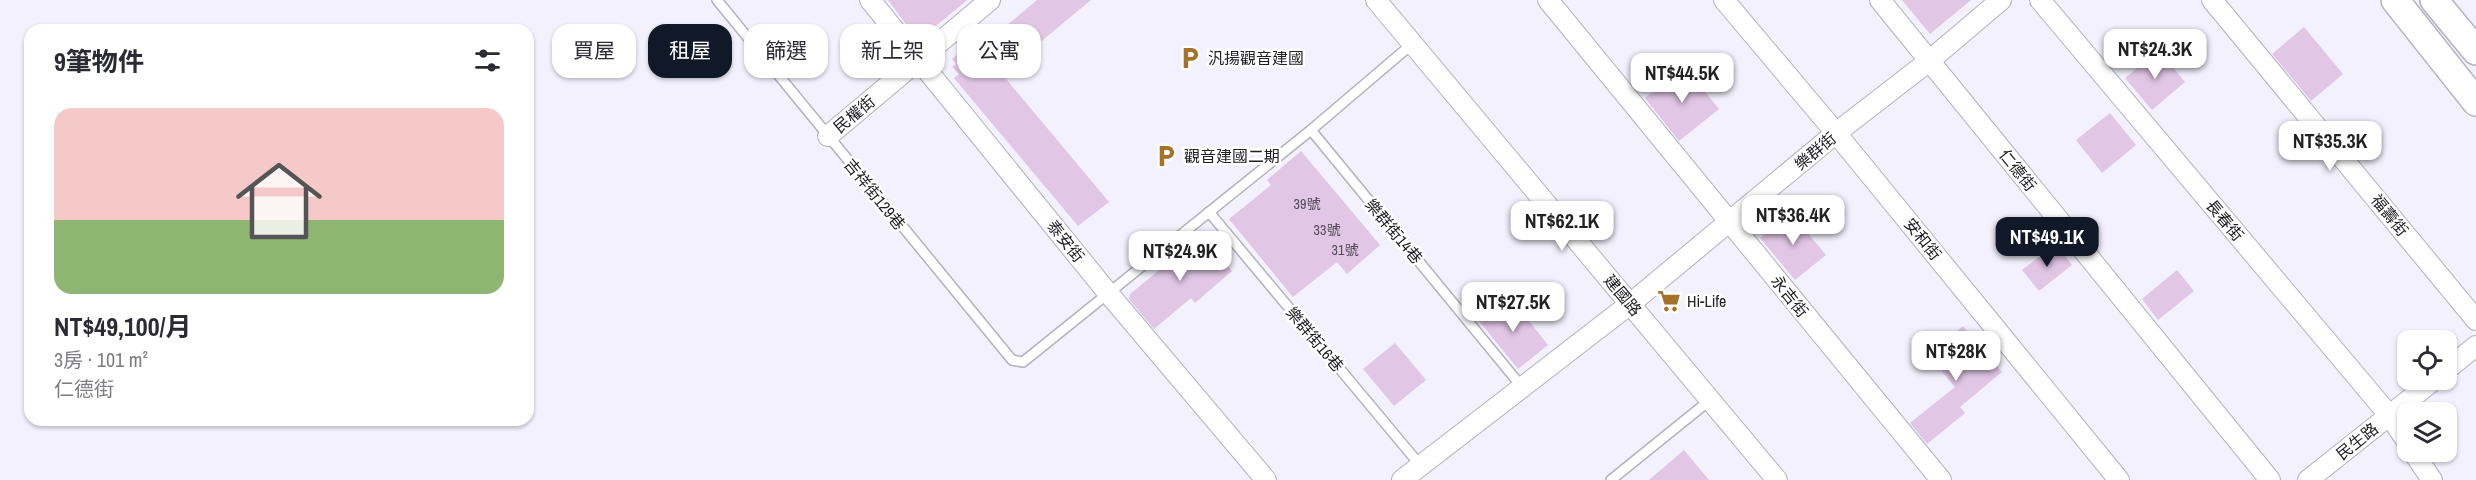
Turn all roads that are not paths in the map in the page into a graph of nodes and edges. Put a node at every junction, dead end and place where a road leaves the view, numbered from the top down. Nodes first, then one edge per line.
1 (717, 0) edge
2 (870, 0) edge
3 (990, 0) edge
4 (1376, 0) edge
5 (1548, 0) edge
6 (1724, 0) edge
7 (1880, 0) edge
8 (2001, 0) edge
9 (2040, 0) edge
10 (2212, 0) edge
11 (2395, 0) edge
12 (2434, 0) edge
13 (889, 24) edge
14 (945, 38) edge
15 (1412, 44) junction
16 (2476, 51) edge
17 (1929, 61) junction
18 (897, 78) edge
19 (933, 78) edge
20 (2476, 102) edge
21 (1311, 130) junction
22 (1836, 133) junction
23 (828, 136) junction
24 (1209, 212) junction
25 (1730, 222) junction
26 (1108, 293) junction
27 (1630, 304) junction
28 (2476, 320) edge
29 (2476, 346) edge
30 (2457, 361) edge
31 (1522, 387) junction
32 (2422, 390) edge
33 (1710, 400) junction
34 (2389, 416) junction
35 (2397, 427) edge
36 (2420, 462) edge
37 (1420, 465) junction
38 (1266, 480) edge
39 (1402, 480) edge
40 (1611, 480) edge
41 (1777, 480) edge
42 (1941, 480) edge
43 (2119, 480) edge
44 (2270, 480) edge
45 (2308, 480) edge
46 (2432, 480) edge

1 - 23 lane, 吉祥街129巷
2 - 13 street, 泰安街
3 - 14 street, 民權街
4 - 15 street, 建國路
5 - 25 street, 永吉街
6 - 22 street, 安和街
7 - 17 street, 仁德街
8 - 17 street, 樂群街
9 - 34 street, 長春街
10 - 28 street, 福壽街
11 - 20 street
12 - 16 street
15 - 21 lane
15 - 27 street, 建國路
17 - 22 street, 樂群街
17 - 44 street, 仁德街
18 - 23 street, 民權街
19 - 26 street, 泰安街
21 - 24 lane
21 - 31 lane, 樂群街14巷
22 - 25 street, 樂群街
22 - 43 street, 安和街
23 - 26 lane, 吉祥街129巷
24 - 26 lane
24 - 37 lane, 樂群街16巷
25 - 27 street, 樂群街
25 - 42 street, 永吉街
26 - 38 street, 泰安街
27 - 31 street, 樂群街
27 - 33 street, 建國路
29 - 30 street
31 - 37 street, 樂群街
32 - 34 street, 民生路
33 - 40 lane
33 - 41 street, 建國路
34 - 35 street, 長春街
34 - 45 street, 民生路
36 - 46 street
37 - 39 street, 樂群街

